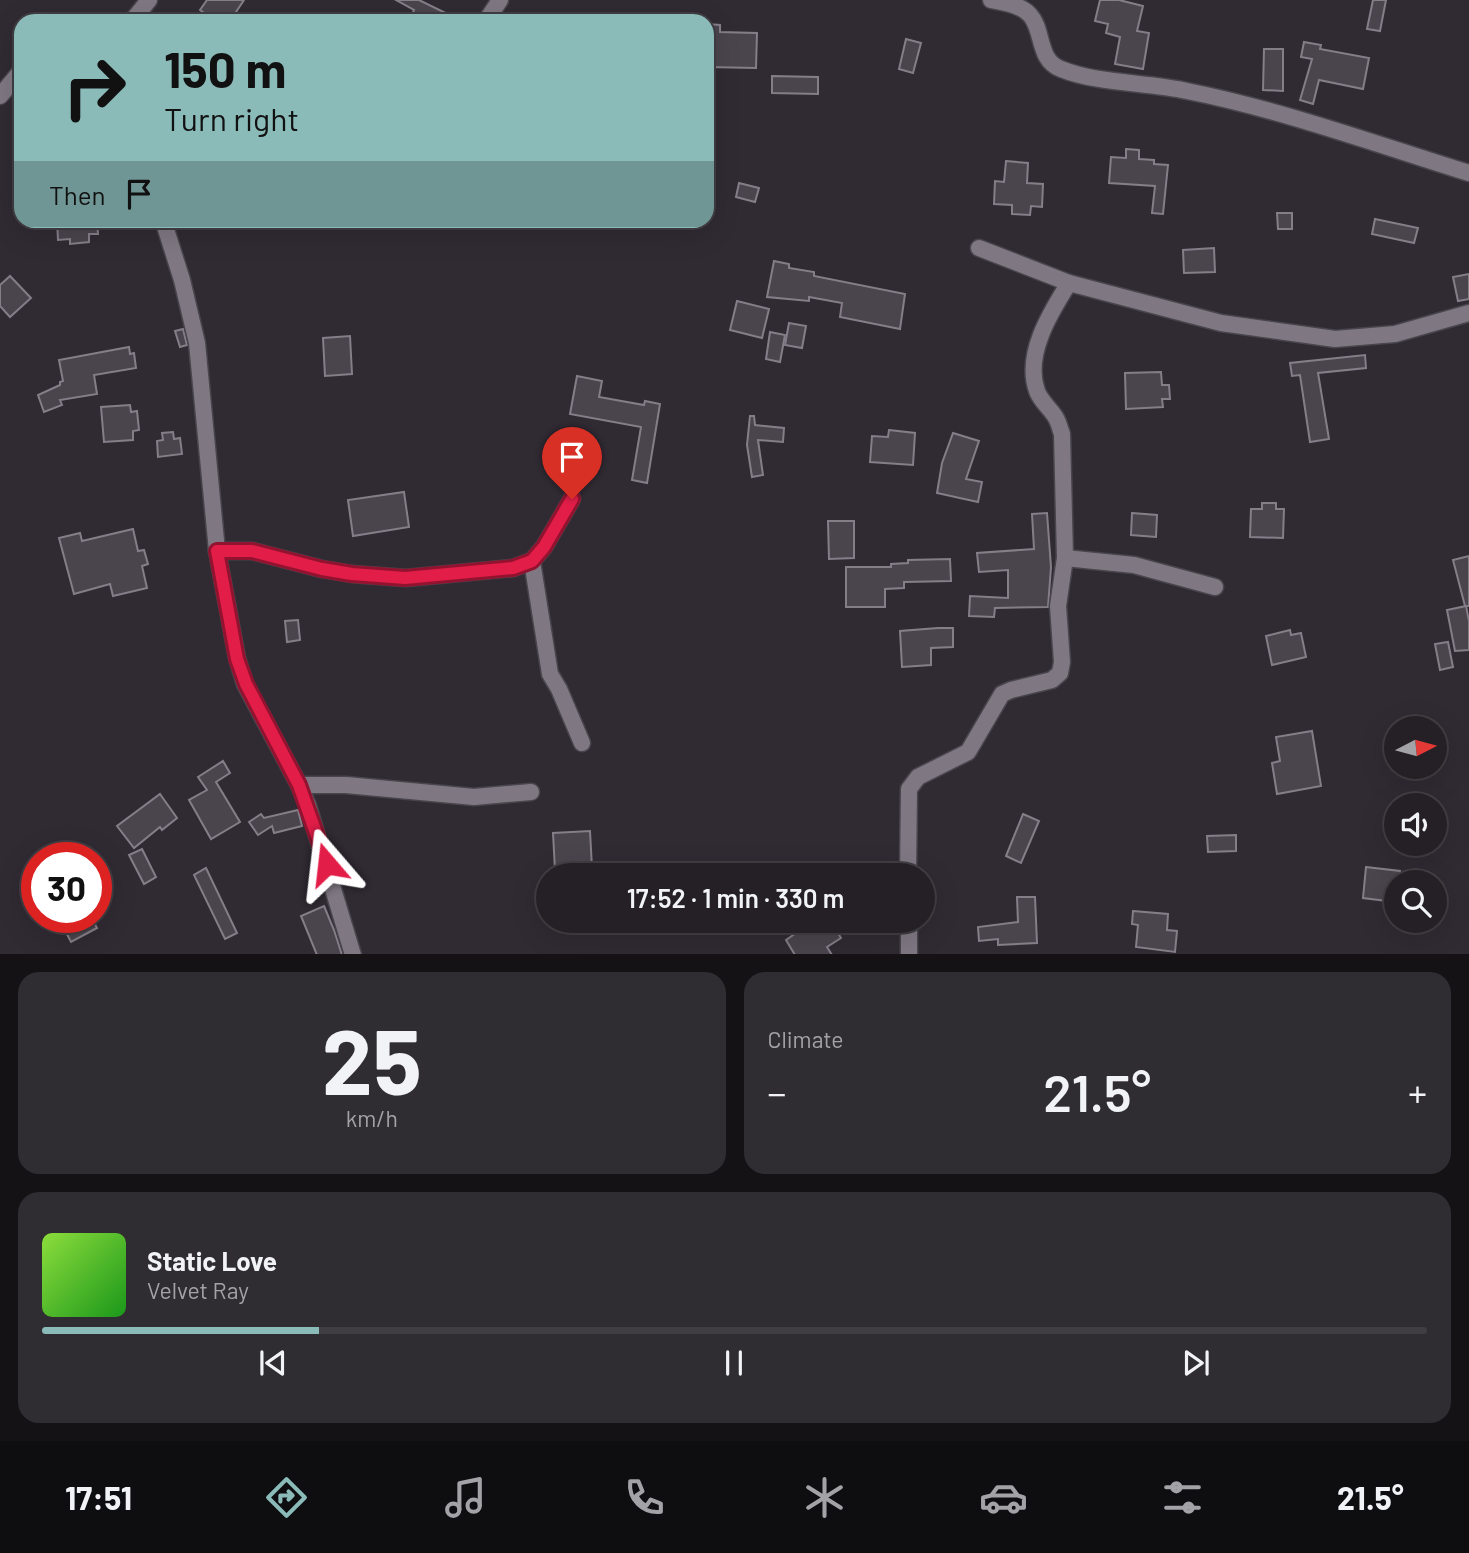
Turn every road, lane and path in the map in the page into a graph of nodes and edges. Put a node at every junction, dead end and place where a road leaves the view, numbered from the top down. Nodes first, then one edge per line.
1 (149, 0) edge
2 (991, 0) edge
3 (138, 14) edge
4 (14, 79) edge
5 (0, 96) edge
6 (1469, 173) edge
7 (166, 228) edge
8 (979, 248) dead end
9 (1069, 283) junction
10 (1469, 313) edge
11 (572, 499) dead end
12 (217, 551) junction
13 (1065, 558) junction
14 (532, 561) junction
15 (1215, 587) dead end
16 (582, 743) dead end
17 (299, 785) junction
18 (531, 792) dead end
19 (908, 863) edge
20 (909, 933) edge
21 (353, 954) edge
22 (909, 954) edge

1 - 3 street
2 - 6 street
4 - 5 street
7 - 12 street
8 - 9 street
9 - 10 street
9 - 13 street
11 - 14 street
12 - 14 street
12 - 17 street
13 - 15 street
13 - 19 street
14 - 16 street
17 - 18 street
17 - 21 street
20 - 22 street

